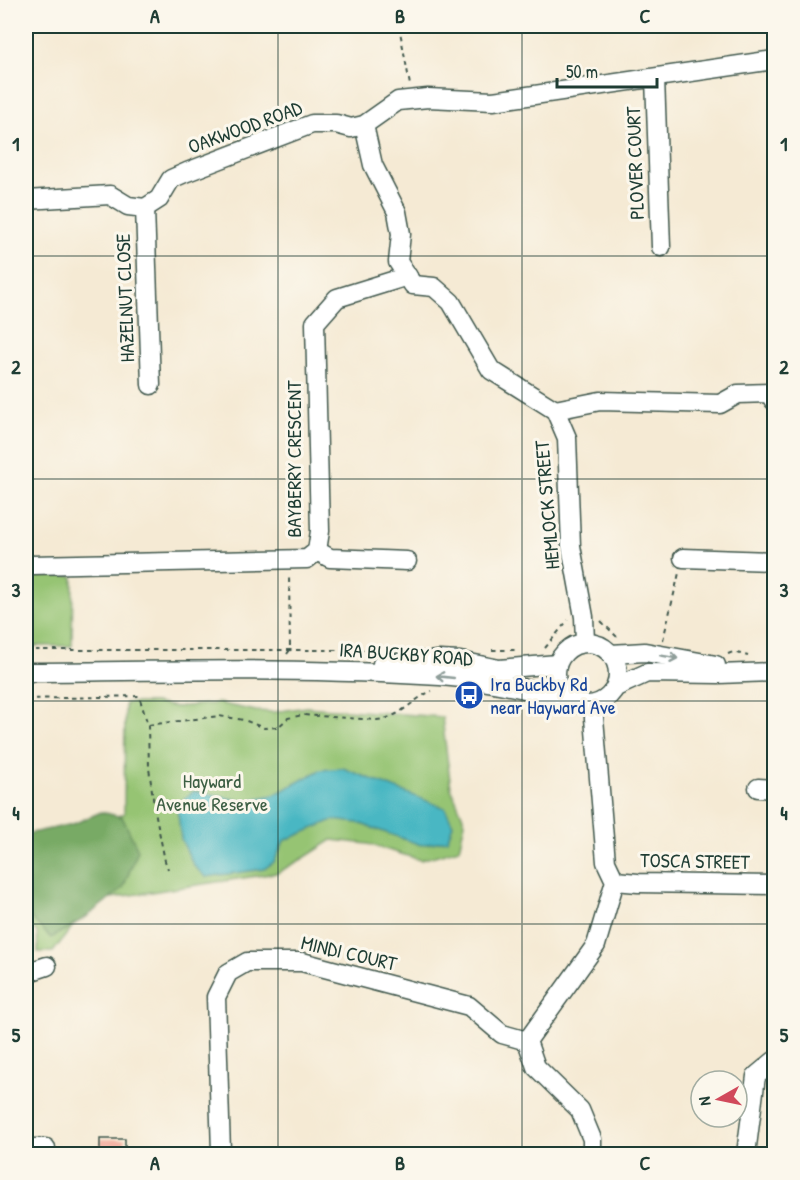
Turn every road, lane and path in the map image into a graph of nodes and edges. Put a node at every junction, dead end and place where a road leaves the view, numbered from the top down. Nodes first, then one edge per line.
1 (399, 26) edge
2 (774, 60) edge
3 (655, 78) junction
4 (413, 99) junction
5 (364, 125) junction
6 (26, 200) edge
7 (144, 208) junction
8 (661, 248) dead end
9 (408, 276) junction
10 (151, 385) dead end
11 (774, 401) edge
12 (555, 410) junction
13 (317, 551) junction
14 (683, 558) joint
15 (289, 559) junction
16 (407, 561) dead end
17 (774, 561) edge
18 (26, 563) edge
19 (585, 642) junction
20 (660, 648) dead end
21 (611, 654) junction
22 (557, 664) junction
23 (278, 670) junction
24 (26, 672) edge
25 (754, 672) junction
26 (774, 672) edge
27 (616, 687) junction
28 (435, 690) dead end
29 (565, 697) junction
30 (26, 699) edge
31 (594, 705) junction
32 (148, 725) junction
33 (168, 869) dead end
34 (615, 880) junction
35 (774, 885) edge
36 (47, 966) dead end
37 (26, 973) edge
38 (527, 1041) junction
39 (774, 1061) edge
40 (26, 1148) edge
41 (46, 1148) dead end
42 (224, 1155) edge
43 (592, 1155) edge
44 (746, 1155) edge

1 - 4 path
2 - 3 street
3 - 4 street
3 - 8 street, PLOVER COURT
4 - 5 street
5 - 7 street, OAKWOOD ROAD
5 - 9 street
6 - 7 street
7 - 10 street, HAZELNUT CLOSE
9 - 12 street
9 - 13 street, BAYBERRY CRESCENT
11 - 12 street
12 - 19 street, HEMLOCK STREET
13 - 15 street, BAYBERRY CRESCENT
13 - 16 street
14 - 17 street
14 - 20 path
15 - 18 street, BAYBERRY CRESCENT
15 - 23 path
19 - 21 street
19 - 22 street
21 -> 25 street
21 - 27 street
22 - 23 street, IRA BUCKBY ROAD
22 - 29 street
23 - 24 street, IRA BUCKBY ROAD
29 -> 23 street, IRA BUCKBY ROAD
25 - 26 street
25 - 27 street
27 - 31 street
28 - 32 path
29 - 31 street
30 - 32 path
31 - 34 street
32 - 33 path
34 - 35 street, TOSCA STREET
34 - 38 street
36 - 37 street
38 - 42 street, MINDI COURT
38 - 43 street
39 - 44 street
40 - 41 street

